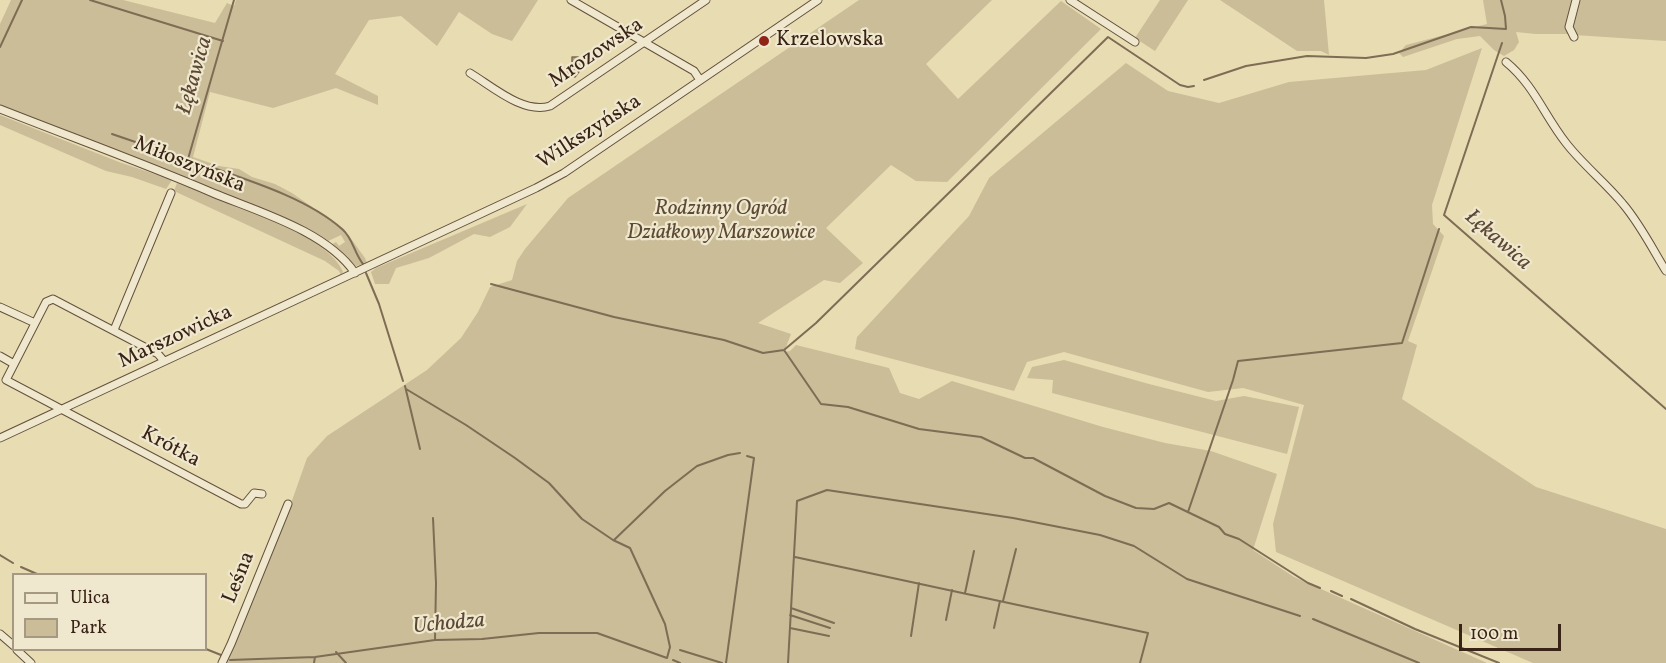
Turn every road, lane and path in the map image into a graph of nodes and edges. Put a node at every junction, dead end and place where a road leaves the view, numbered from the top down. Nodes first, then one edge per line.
1 (571, 0) edge
2 (706, 0) edge
3 (818, 0) edge
4 (1070, 0) edge
5 (1576, 0) edge
6 (1574, 37) dead end
7 (1135, 42) dead end
8 (643, 43) junction
9 (1506, 62) dead end
10 (470, 73) dead end
11 (700, 80) junction
12 (0, 109) edge
13 (171, 193) dead end
14 (366, 268) joint
15 (1666, 271) edge
16 (355, 273) junction
17 (0, 307) edge
18 (35, 323) junction
19 (114, 330) junction
20 (0, 356) edge
21 (164, 361) junction
22 (14, 364) junction
23 (61, 410) junction
24 (0, 438) edge
25 (262, 494) dead end
26 (288, 504) dead end
27 (0, 634) edge
28 (12, 644) edge
29 (18, 651) edge
30 (31, 663) edge
31 (222, 663) edge

1 - 8 street
2 - 8 street, Mrozowska
3 - 11 street, Wilkszyńska
4 - 7 street
5 - 6 street
8 - 10 street, Mrozowska
8 - 11 street
9 - 15 street
11 - 14 street, Wilkszyńska
12 - 16 street, Miłoszyńska
13 - 19 street
14 - 16 street, Marszowicka
16 - 21 street, Marszowicka
17 - 18 street
18 - 19 street
18 - 22 street
19 - 21 street
20 - 22 street
21 - 23 street, Marszowicka
22 - 23 street
23 - 24 street, Marszowicka
23 - 25 street, Krótka
26 - 31 street, Leśna
27 - 28 street
29 - 30 street

